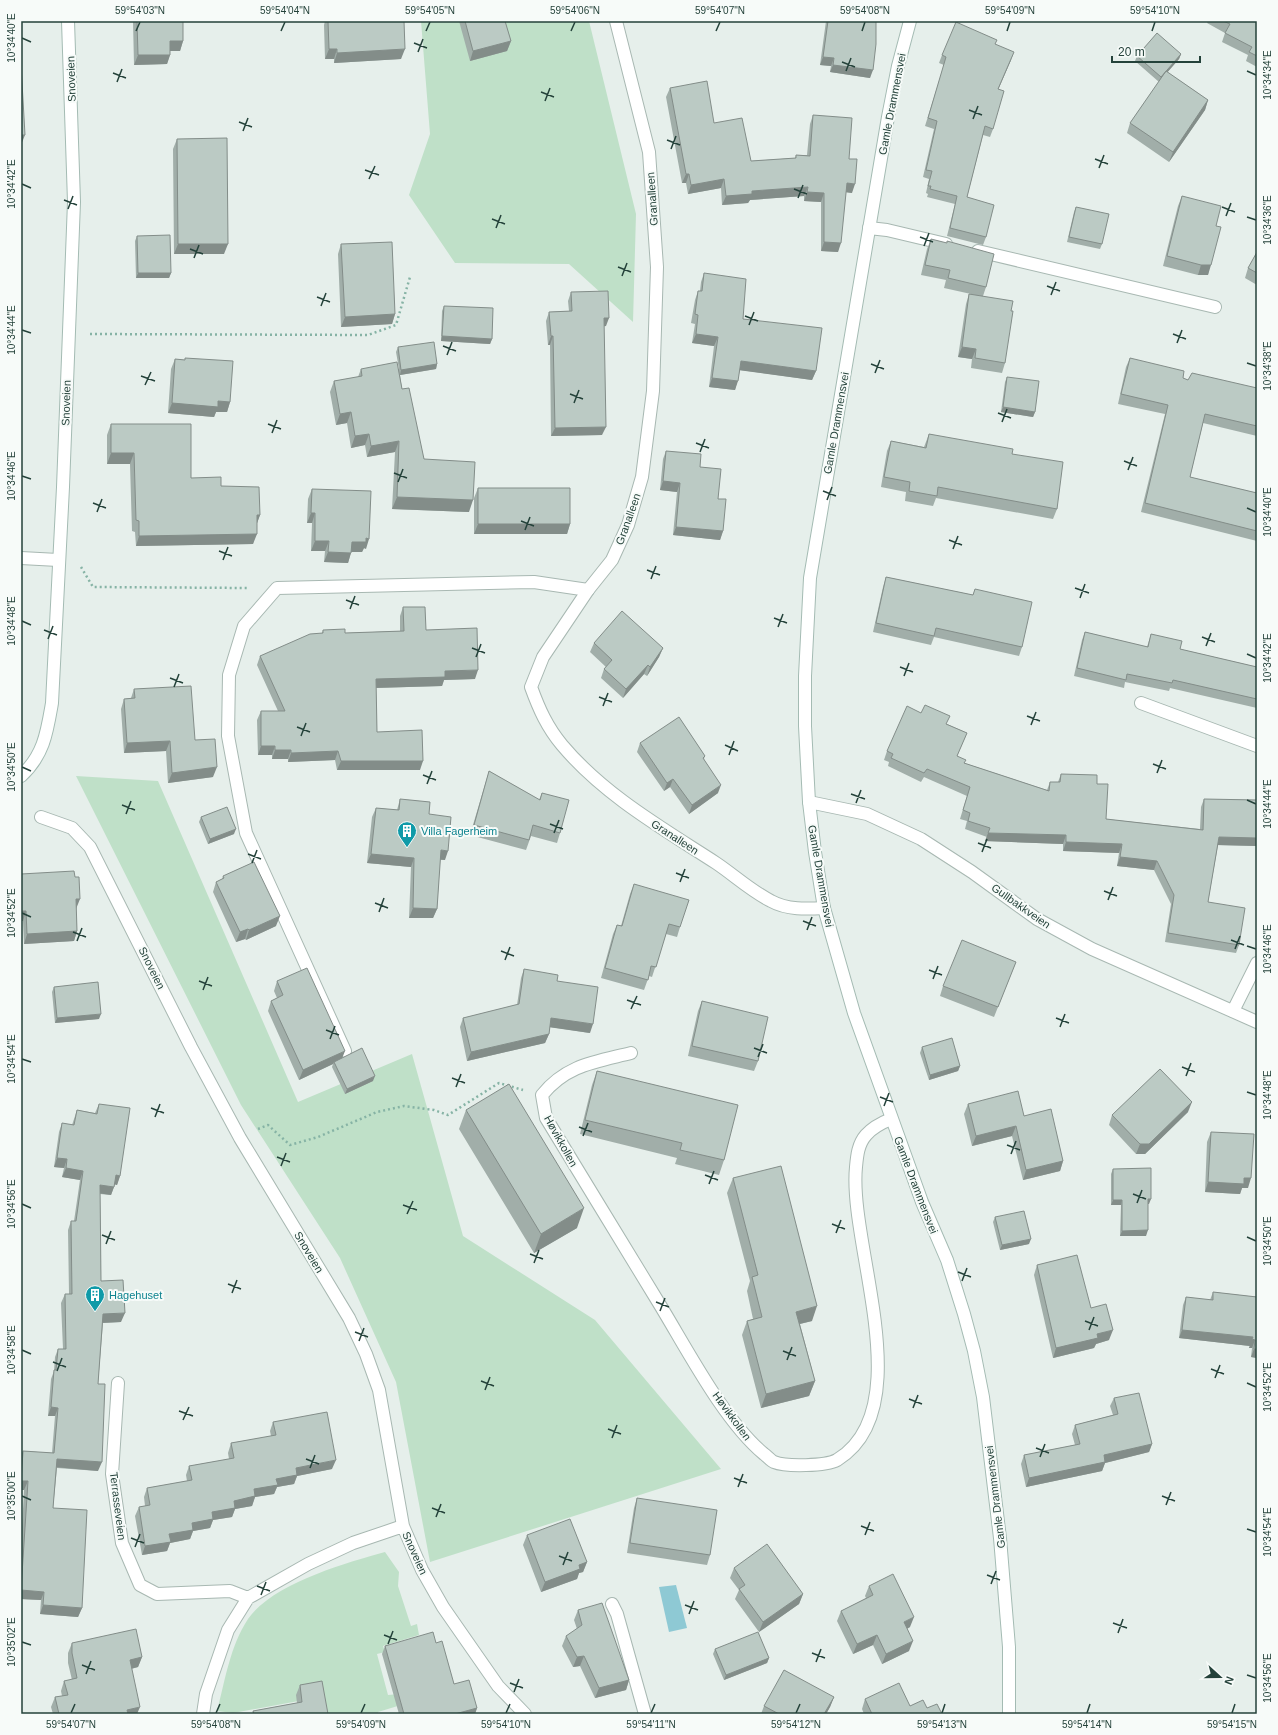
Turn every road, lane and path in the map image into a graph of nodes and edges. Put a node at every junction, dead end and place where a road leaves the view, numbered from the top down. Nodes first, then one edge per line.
1 (68, 21) edge
2 (616, 21) edge
3 (910, 21) edge
4 (869, 228) junction
5 (410, 277) dead end
6 (1215, 307) dead end
7 (69, 334) junction
8 (21, 558) edge
9 (58, 560) junction
10 (93, 587) dead end
11 (277, 588) junction
12 (588, 590) junction
13 (1141, 703) dead end
14 (1257, 746) edge
15 (21, 776) edge
16 (809, 802) junction
17 (41, 817) dead end
18 (824, 908) junction
19 (1257, 963) edge
20 (1233, 1011) junction
21 (1257, 1022) edge
22 (345, 1051) edge
23 (630, 1053) dead end
24 (499, 1083) dead end
25 (891, 1119) junction
26 (240, 1138) junction
27 (118, 1383) dead end
28 (404, 1526) junction
29 (248, 1598) junction
30 (612, 1604) dead end
31 (203, 1714) edge
32 (525, 1714) edge
33 (645, 1714) edge
34 (1009, 1714) edge

1 - 7 street, Snoveien
2 - 12 street, Granalleen
3 - 4 street, Gamle Drammensvei
4 - 6 street
4 - 16 street, Gamle Drammensvei
5 - 7 path
7 - 9 street, Snoveien
8 - 9 street
9 - 15 street, Snoveien
10 - 11 path
11 - 12 street
11 - 22 street
12 - 18 street, Granalleen
13 - 14 street
16 - 18 street, Gamle Drammensvei
16 - 20 street, Gullbakkveien
17 - 26 street, Snoveien
18 - 25 street, Gamle Drammensvei
19 - 20 street
20 - 21 street, Gullbakkveien
23 - 25 street, Høvikkollen
24 - 26 path
25 - 34 street, Gamle Drammensvei
26 - 28 street, Snoveien
27 - 29 street, Terrasseveien
28 - 29 street
28 - 32 street, Snoveien
29 - 31 street
30 - 33 street

